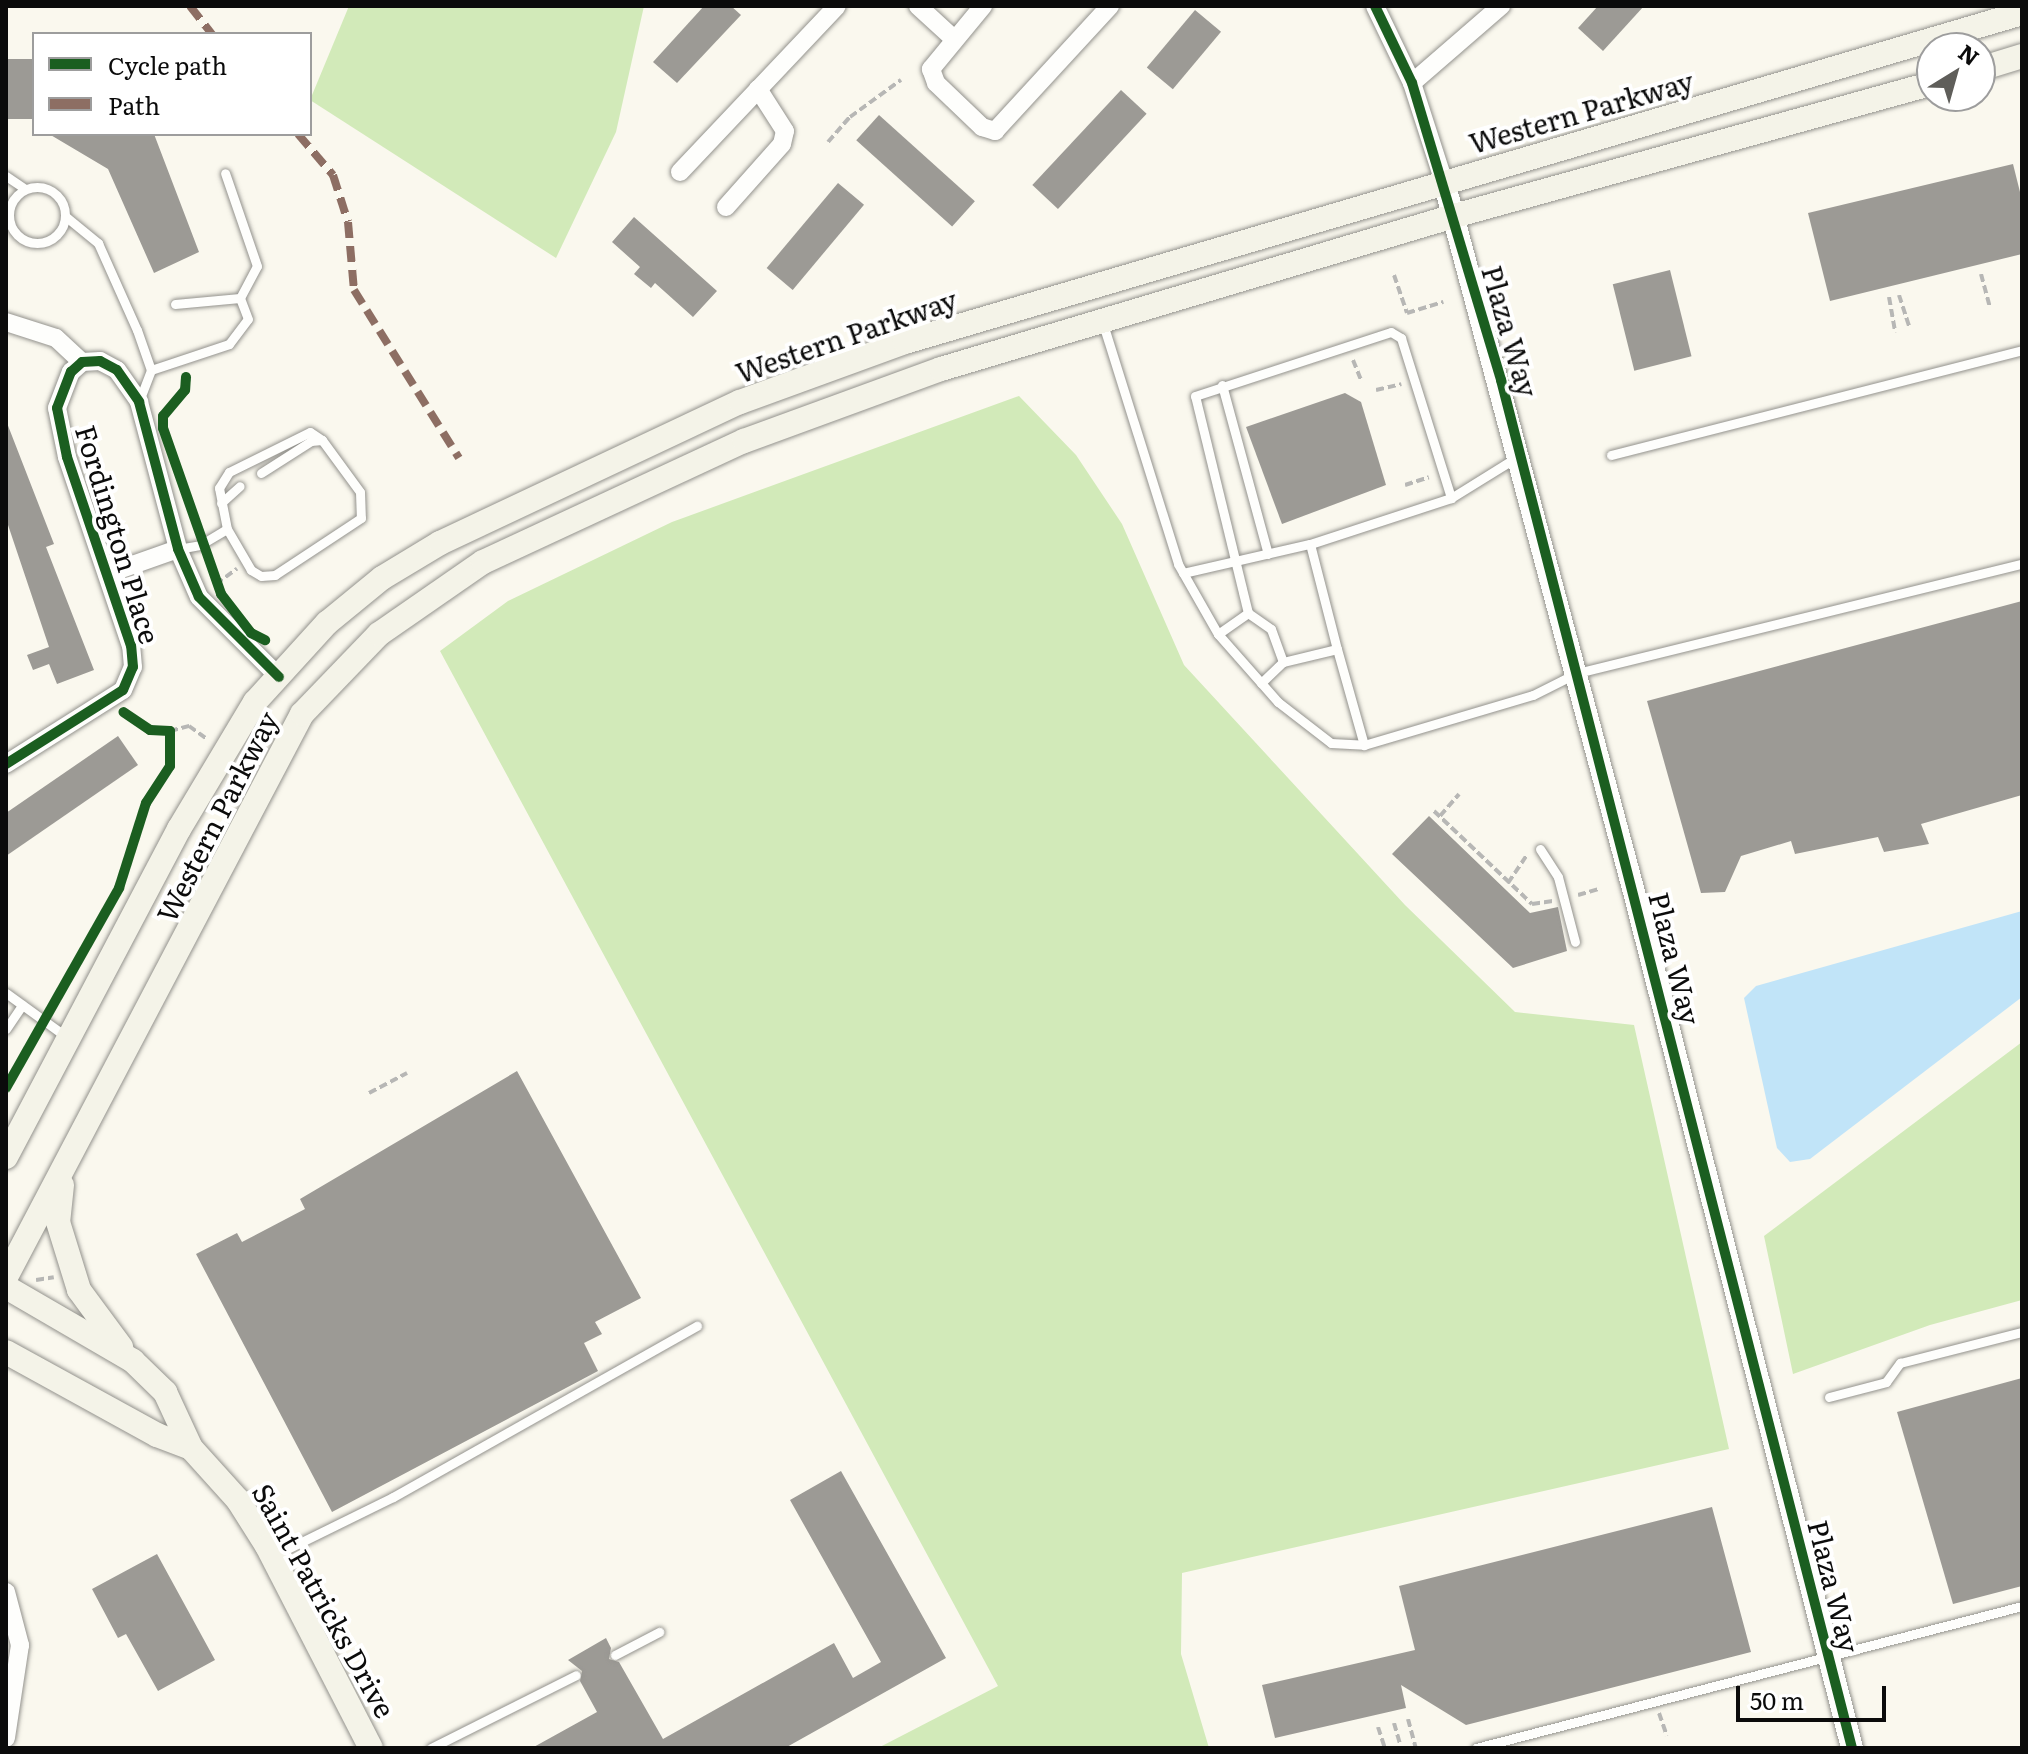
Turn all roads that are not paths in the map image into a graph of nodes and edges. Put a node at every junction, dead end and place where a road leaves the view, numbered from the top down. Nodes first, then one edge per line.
1 (837, 6) edge
2 (918, 6) edge
3 (983, 6) edge
4 (1110, 6) edge
5 (1375, 6) edge
6 (1501, 6) edge
7 (2022, 13) edge
8 (954, 39) junction
9 (2022, 56) edge
10 (1996, 64) edge
11 (1412, 83) junction
12 (1916, 87) edge
13 (758, 89) junction
14 (680, 172) dead end
15 (225, 173) dead end
16 (6, 176) edge
17 (1444, 182) junction
18 (25, 189) junction
19 (726, 207) dead end
20 (65, 216) junction
21 (1454, 216) junction
22 (240, 298) junction
23 (175, 304) dead end
24 (1101, 321) junction
25 (6, 322) edge
26 (2022, 350) edge
27 (82, 362) junction
28 (151, 370) junction
29 (1222, 385) junction
30 (139, 402) junction
31 (322, 440) junction
32 (1520, 455) junction
33 (1611, 455) dead end
34 (261, 473) dead end
35 (240, 486) dead end
36 (1451, 498) junction
37 (221, 503) junction
38 (227, 529) junction
39 (1310, 544) junction
40 (178, 549) junction
41 (1268, 554) junction
42 (1234, 560) junction
43 (2022, 564) edge
44 (1183, 573) junction
45 (107, 574) junction
46 (1248, 613) junction
47 (1218, 634) junction
48 (1337, 649) junction
49 (1283, 662) junction
50 (1577, 673) junction
51 (279, 677) junction
52 (1261, 683) junction
53 (1364, 745) junction
54 (6, 764) edge
55 (1535, 850) road end
56 (1575, 942) dead end
57 (6, 993) edge
58 (22, 1005) junction
59 (6, 1029) edge
60 (68, 1038) junction
61 (6, 1157) edge
62 (65, 1168) junction
63 (6, 1277) edge
64 (6, 1287) edge
65 (697, 1326) dead end
66 (2022, 1332) edge
67 (6, 1352) edge
68 (133, 1361) junction
69 (1829, 1397) dead end
70 (191, 1448) junction
71 (272, 1557) junction
72 (6, 1592) edge
73 (2022, 1606) edge
74 (659, 1632) dead end
75 (615, 1655) dead end
76 (1828, 1656) junction
77 (576, 1675) dead end
78 (6, 1738) edge
79 (371, 1748) edge
80 (431, 1748) edge
81 (1476, 1748) edge
82 (1852, 1748) edge

1 - 13 street
2 - 8 street
3 - 8 street
4 - 8 street
5 - 11 street
6 - 11 street
7 - 17 main road, Western Parkway
9 - 10 main road
11 - 17 street
12 - 21 main road, Western Parkway
13 - 14 street
13 - 19 street
15 - 22 lane
16 - 18 lane
17 - 21 street, Plaza Way
17 - 51 main road, Western Parkway
18 - 20 lane
18 - 20 lane
20 - 28 lane
21 - 24 main road, Western Parkway
21 - 32 street, Plaza Way
22 - 23 lane
22 - 28 lane
24 - 44 lane
24 - 62 main road, Western Parkway
25 - 27 street
26 - 33 lane
27 - 30 street, Fordington Place
27 - 45 street, Fordington Place
28 - 30 lane
29 - 36 lane
29 - 41 lane
29 - 42 lane
30 - 40 street, Fordington Place
31 - 34 lane
31 - 37 lane
31 - 38 lane
32 - 36 lane
32 - 50 street, Plaza Way
35 - 37 lane
36 - 39 lane
37 - 38 lane
38 - 40 lane
39 - 41 lane
39 - 48 lane
40 - 45 street
40 - 51 street, Fordington Place
41 - 42 lane
42 - 44 lane
42 - 46 lane
43 - 50 lane
44 - 47 lane
45 - 54 street, Fordington Place
46 - 47 lane
46 - 49 lane
47 - 52 lane
48 - 49 lane
48 - 53 lane
49 - 52 lane
50 - 53 lane
50 - 76 street, Plaza Way
51 - 60 main road, Western Parkway
52 - 53 lane
55 - 56 lane
57 - 58 lane
58 - 59 lane
58 - 60 lane
60 - 61 main road, Western Parkway
62 - 63 main road, Western Parkway
62 - 68 main road
64 - 68 main road, Saint Patricks Drive
65 - 71 lane
66 - 69 lane
67 - 70 main road, Saint Patricks Drive
68 - 70 main road, Saint Patricks Drive
70 - 71 main road, Saint Patricks Drive
71 - 79 main road, Saint Patricks Drive
72 - 78 street
73 - 76 lane
74 - 75 lane
76 - 81 lane
76 - 82 street, Plaza Way
77 - 80 lane

